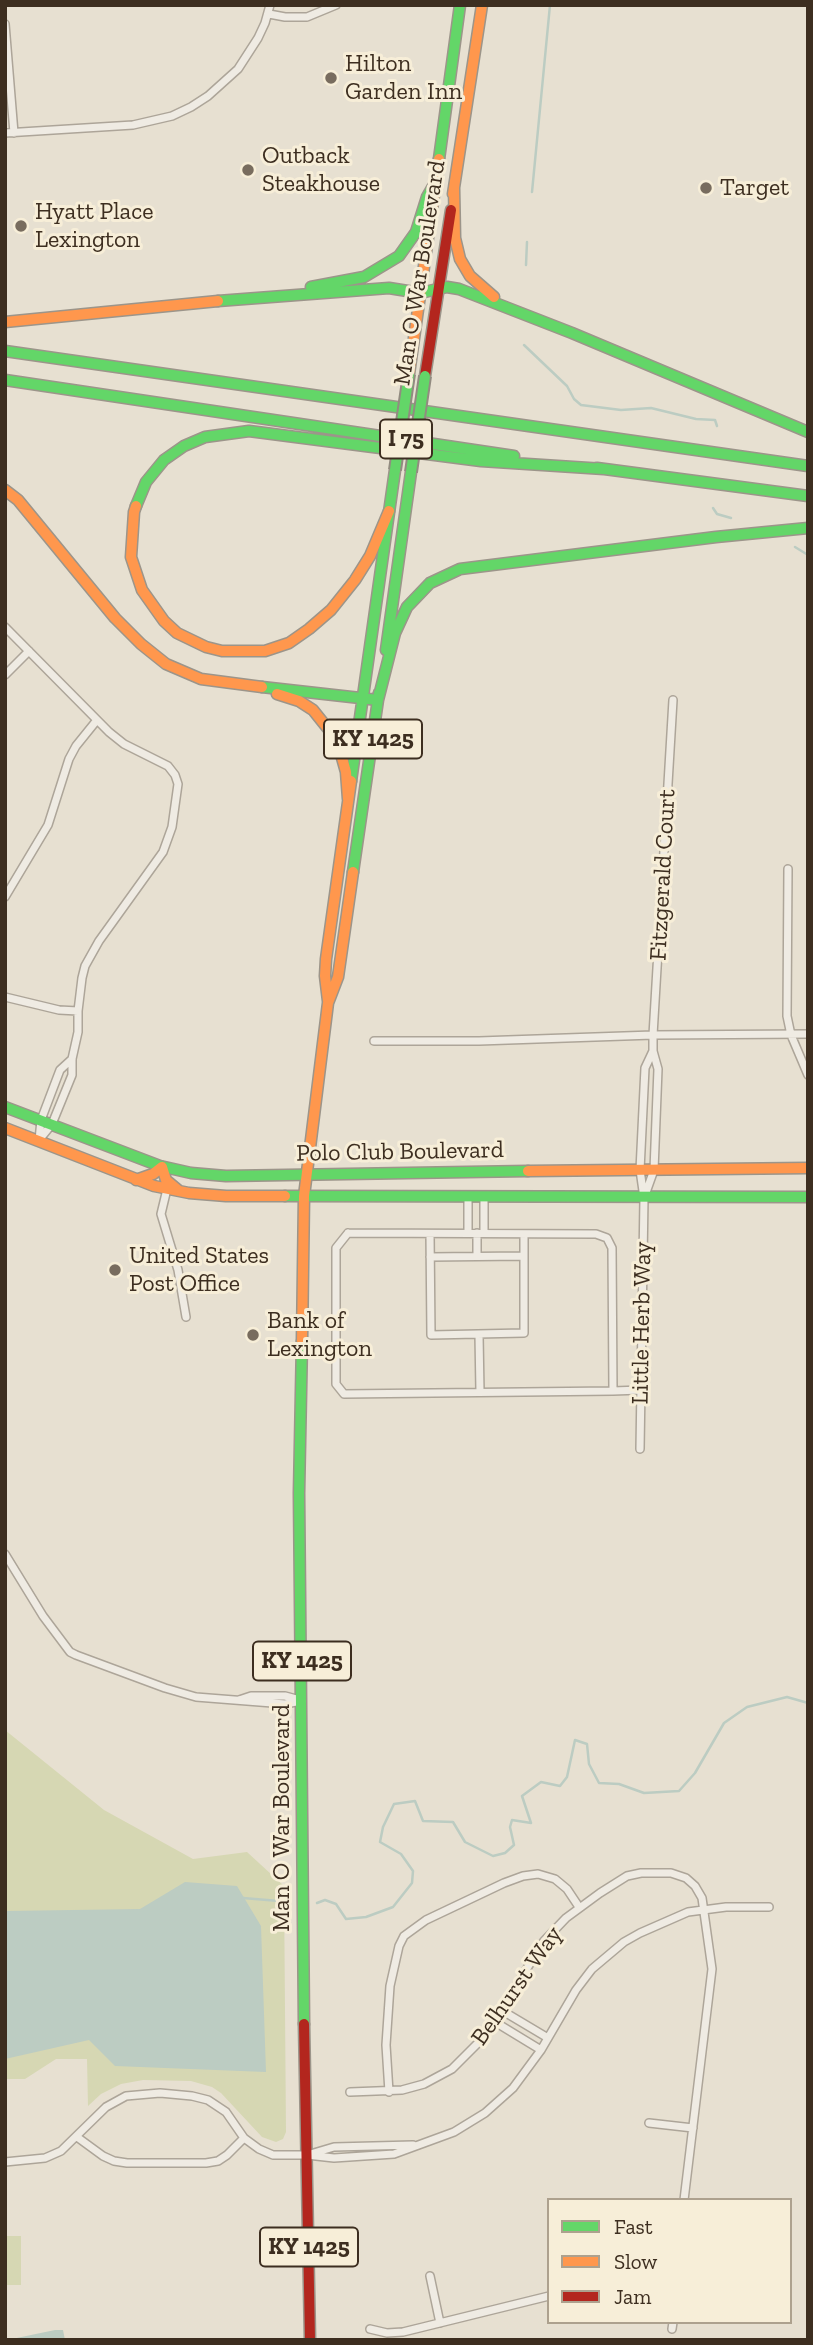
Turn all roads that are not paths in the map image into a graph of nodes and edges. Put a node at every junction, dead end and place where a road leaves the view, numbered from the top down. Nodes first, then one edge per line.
1 (337, 5) edge
2 (460, 5) edge
3 (482, 5) edge
4 (269, 9) edge
5 (5, 24) edge
6 (10, 133) edge
7 (435, 183) junction
8 (454, 188) junction
9 (438, 289) junction
10 (421, 293) junction
11 (207, 302) junction
12 (525, 314) junction
13 (5, 322) edge
14 (5, 351) edge
15 (5, 380) edge
16 (808, 432) edge
17 (808, 466) edge
18 (604, 469) junction
19 (5, 490) edge
20 (808, 496) edge
21 (389, 511) junction
22 (808, 528) edge
23 (5, 627) edge
24 (29, 651) junction
25 (5, 675) edge
26 (239, 684) junction
27 (363, 699) junction
28 (379, 700) junction
29 (673, 700) dead end
30 (97, 720) junction
31 (348, 799) junction
32 (788, 869) dead end
33 (5, 897) edge
34 (5, 997) edge
35 (328, 1003) junction
36 (78, 1011) junction
37 (808, 1034) edge
38 (653, 1035) junction
39 (791, 1035) junction
40 (374, 1041) dead end
41 (653, 1051) junction
42 (72, 1059) junction
43 (808, 1074) edge
44 (5, 1107) edge
45 (46, 1122) junction
46 (5, 1128) edge
47 (39, 1140) junction
48 (162, 1167) junction
49 (808, 1168) edge
50 (640, 1170) junction
51 (654, 1170) junction
52 (305, 1174) junction
53 (136, 1180) junction
54 (167, 1189) junction
55 (180, 1192) junction
56 (304, 1196) junction
57 (808, 1197) edge
58 (468, 1198) junction
59 (484, 1198) junction
60 (644, 1198) junction
61 (476, 1233) junction
62 (430, 1234) junction
63 (524, 1234) junction
64 (477, 1256) junction
65 (524, 1256) junction
66 (430, 1257) junction
67 (186, 1317) dead end
68 (479, 1335) junction
69 (642, 1390) junction
70 (613, 1391) junction
71 (480, 1392) junction
72 (640, 1448) dead end
73 (5, 1554) edge
74 (302, 1700) junction
75 (579, 1907) junction
76 (769, 1907) dead end
77 (705, 1909) junction
78 (501, 2010) junction
79 (495, 2022) junction
80 (548, 2038) junction
81 (541, 2050) junction
82 (350, 2092) dead end
83 (389, 2092) junction
84 (649, 2123) dead end
85 (693, 2127) junction
86 (77, 2137) junction
87 (244, 2138) junction
88 (307, 2155) junction
89 (5, 2162) edge
90 (684, 2198) edge
91 (430, 2276) dead end
92 (547, 2296) edge
93 (440, 2323) junction
94 (370, 2329) dead end
95 (310, 2340) edge

1 - 4 street
2 - 7 main road, Man O War Boulevard / KY 1425
3 - 8 main road, Man O War Boulevard / KY 1425
4 - 6 street
5 - 6 street
7 - 10 main road, Man O War Boulevard / KY 1425
7 - 11 main road
8 - 9 main road, Man O War Boulevard / KY 1425
8 - 12 main road
9 - 10 main road
9 - 12 main road
9 - 28 main road, Man O War Boulevard / KY 1425, bridge
10 - 11 main road
10 - 21 main road, Man O War Boulevard / KY 1425, bridge
11 - 13 main road
12 - 16 main road
14 - 17 main road, I 75
15 - 18 main road, I 75
18 - 20 main road, I 75
18 - 21 main road
19 - 26 main road
21 - 27 main road, Man O War Boulevard / KY 1425
22 - 28 main road
23 - 24 street
24 - 25 street
24 - 30 street
26 - 27 main road
26 - 31 main road
27 - 28 main road
27 - 31 main road, Man O War Boulevard / KY 1425
28 - 35 main road, Man O War Boulevard / KY 1425
29 - 38 street, Fitzgerald Court
30 - 33 street
30 - 36 street
31 - 35 main road, Man O War Boulevard / KY 1425
32 - 39 street
34 - 36 street
35 - 52 main road, Man O War Boulevard / KY 1425
36 - 42 street
37 - 39 street
38 - 39 street
38 - 40 street
38 - 41 street, Fitzgerald Court
39 - 43 street
41 - 50 street, Fitzgerald Court
41 - 51 street, Fitzgerald Court
42 - 45 street
42 - 45 street
44 - 45 main road, Polo Club Boulevard
45 - 47 street
45 - 48 main road, Polo Club Boulevard
46 - 47 main road, Polo Club Boulevard
47 - 53 main road, Polo Club Boulevard
48 - 52 main road, Polo Club Boulevard
48 - 53 main road
48 - 55 main road
49 - 51 main road, Polo Club Boulevard
50 - 51 main road, Polo Club Boulevard
50 - 52 main road, Polo Club Boulevard
50 - 60 street, Fitzgerald Court
51 - 60 street, Fitzgerald Court
52 - 56 main road, Man O War Boulevard / KY 1425
53 - 54 main road, Polo Club Boulevard
54 - 55 main road, Polo Club Boulevard
54 - 67 street
55 - 56 main road, Polo Club Boulevard
56 - 58 main road, Polo Club Boulevard
56 - 74 main road, Man O War Boulevard / KY 1425
57 - 60 main road, Polo Club Boulevard
58 - 59 main road, Polo Club Boulevard
58 - 61 street
59 - 60 main road, Polo Club Boulevard
59 - 61 street
60 - 69 street, Little Herb Way
61 - 62 street
61 - 63 street
61 - 64 street
62 - 66 street
62 - 71 street
63 - 65 street
63 - 70 street
64 - 65 street
64 - 66 street
65 - 68 street
66 - 68 street
68 - 71 street
69 - 70 street
69 - 72 street, Little Herb Way
70 - 71 street
73 - 74 street
74 - 88 main road, Man O War Boulevard / KY 1425
75 - 77 street, Belhurst Way
75 - 78 street, Belhurst Way
75 - 83 street
76 - 77 street
77 - 80 street
77 - 85 street, Belhurst Way
78 - 79 street, Belhurst Way
78 - 80 street
79 - 81 street
79 - 83 street, Belhurst Way
80 - 81 street
81 - 88 street
82 - 83 street, Belhurst Way
84 - 85 street
85 - 90 street, Belhurst Way
86 - 87 street
86 - 87 street
86 - 89 street
87 - 88 street
88 - 95 main road, Man O War Boulevard / KY 1425
91 - 93 street
92 - 93 street
93 - 94 street

